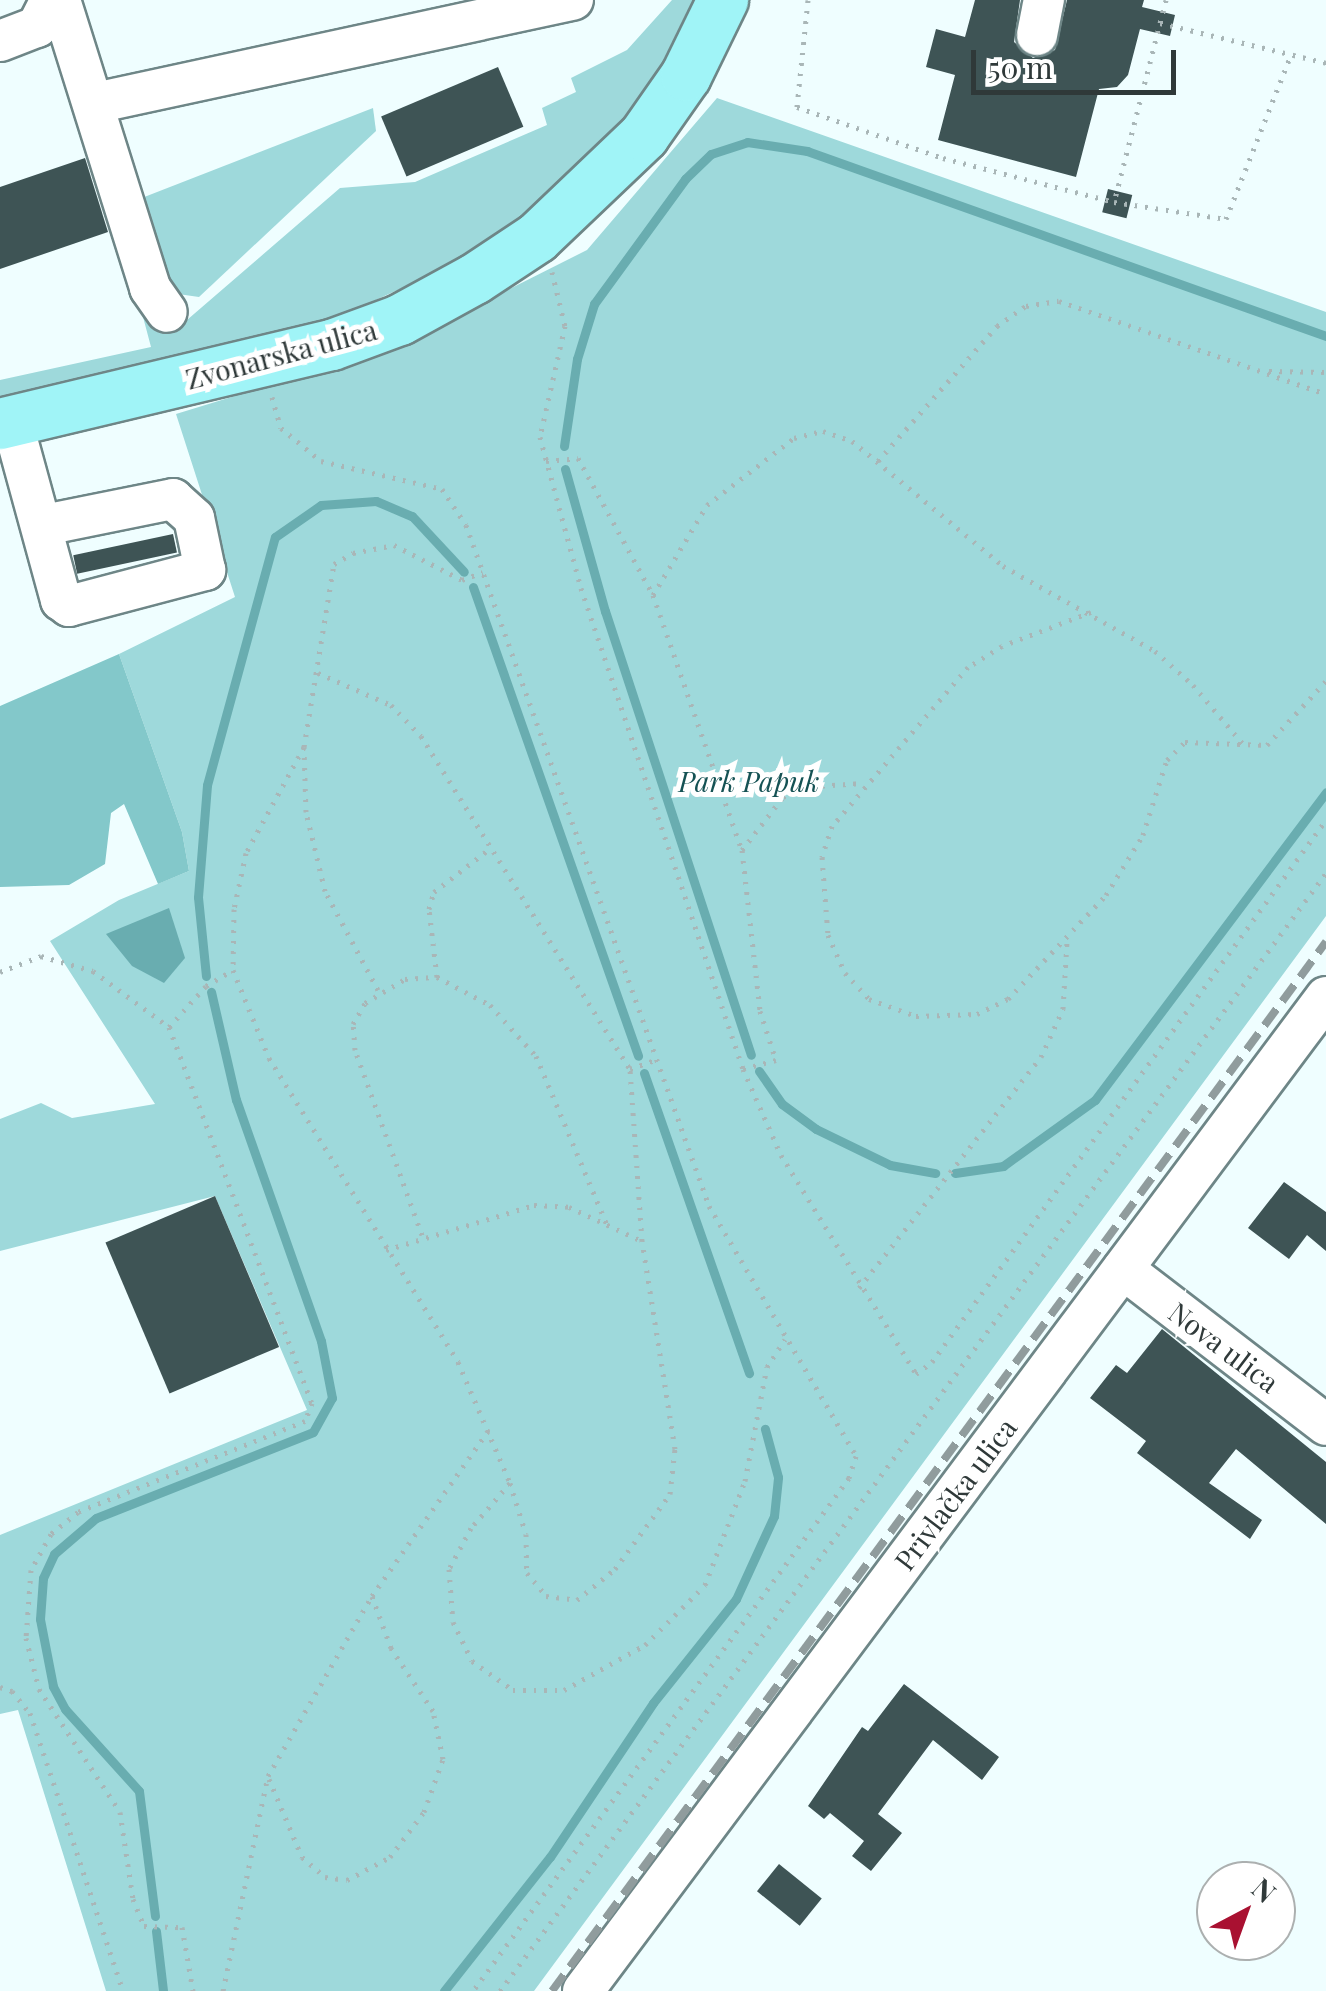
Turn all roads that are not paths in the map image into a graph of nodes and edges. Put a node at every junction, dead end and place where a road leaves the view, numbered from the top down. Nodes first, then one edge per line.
1 (51, 0) edge
2 (60, 0) edge
3 (573, 0) edge
4 (723, 0) edge
5 (432, 15) edge
6 (0, 41) edge
7 (95, 104) junction
8 (166, 312) dead end
9 (6, 423) edge
10 (44, 524) dead end
11 (1326, 996) edge
12 (1123, 1269) junction
13 (1326, 1425) edge
14 (583, 1991) edge

1 - 6 street
2 - 7 street
3 - 5 street
4 - 9 main road, Zvonarska ulica
5 - 7 street
7 - 8 street
9 - 10 street
11 - 12 street, Privlačka ulica
12 - 13 street, Nova ulica
12 - 14 street, Privlačka ulica

